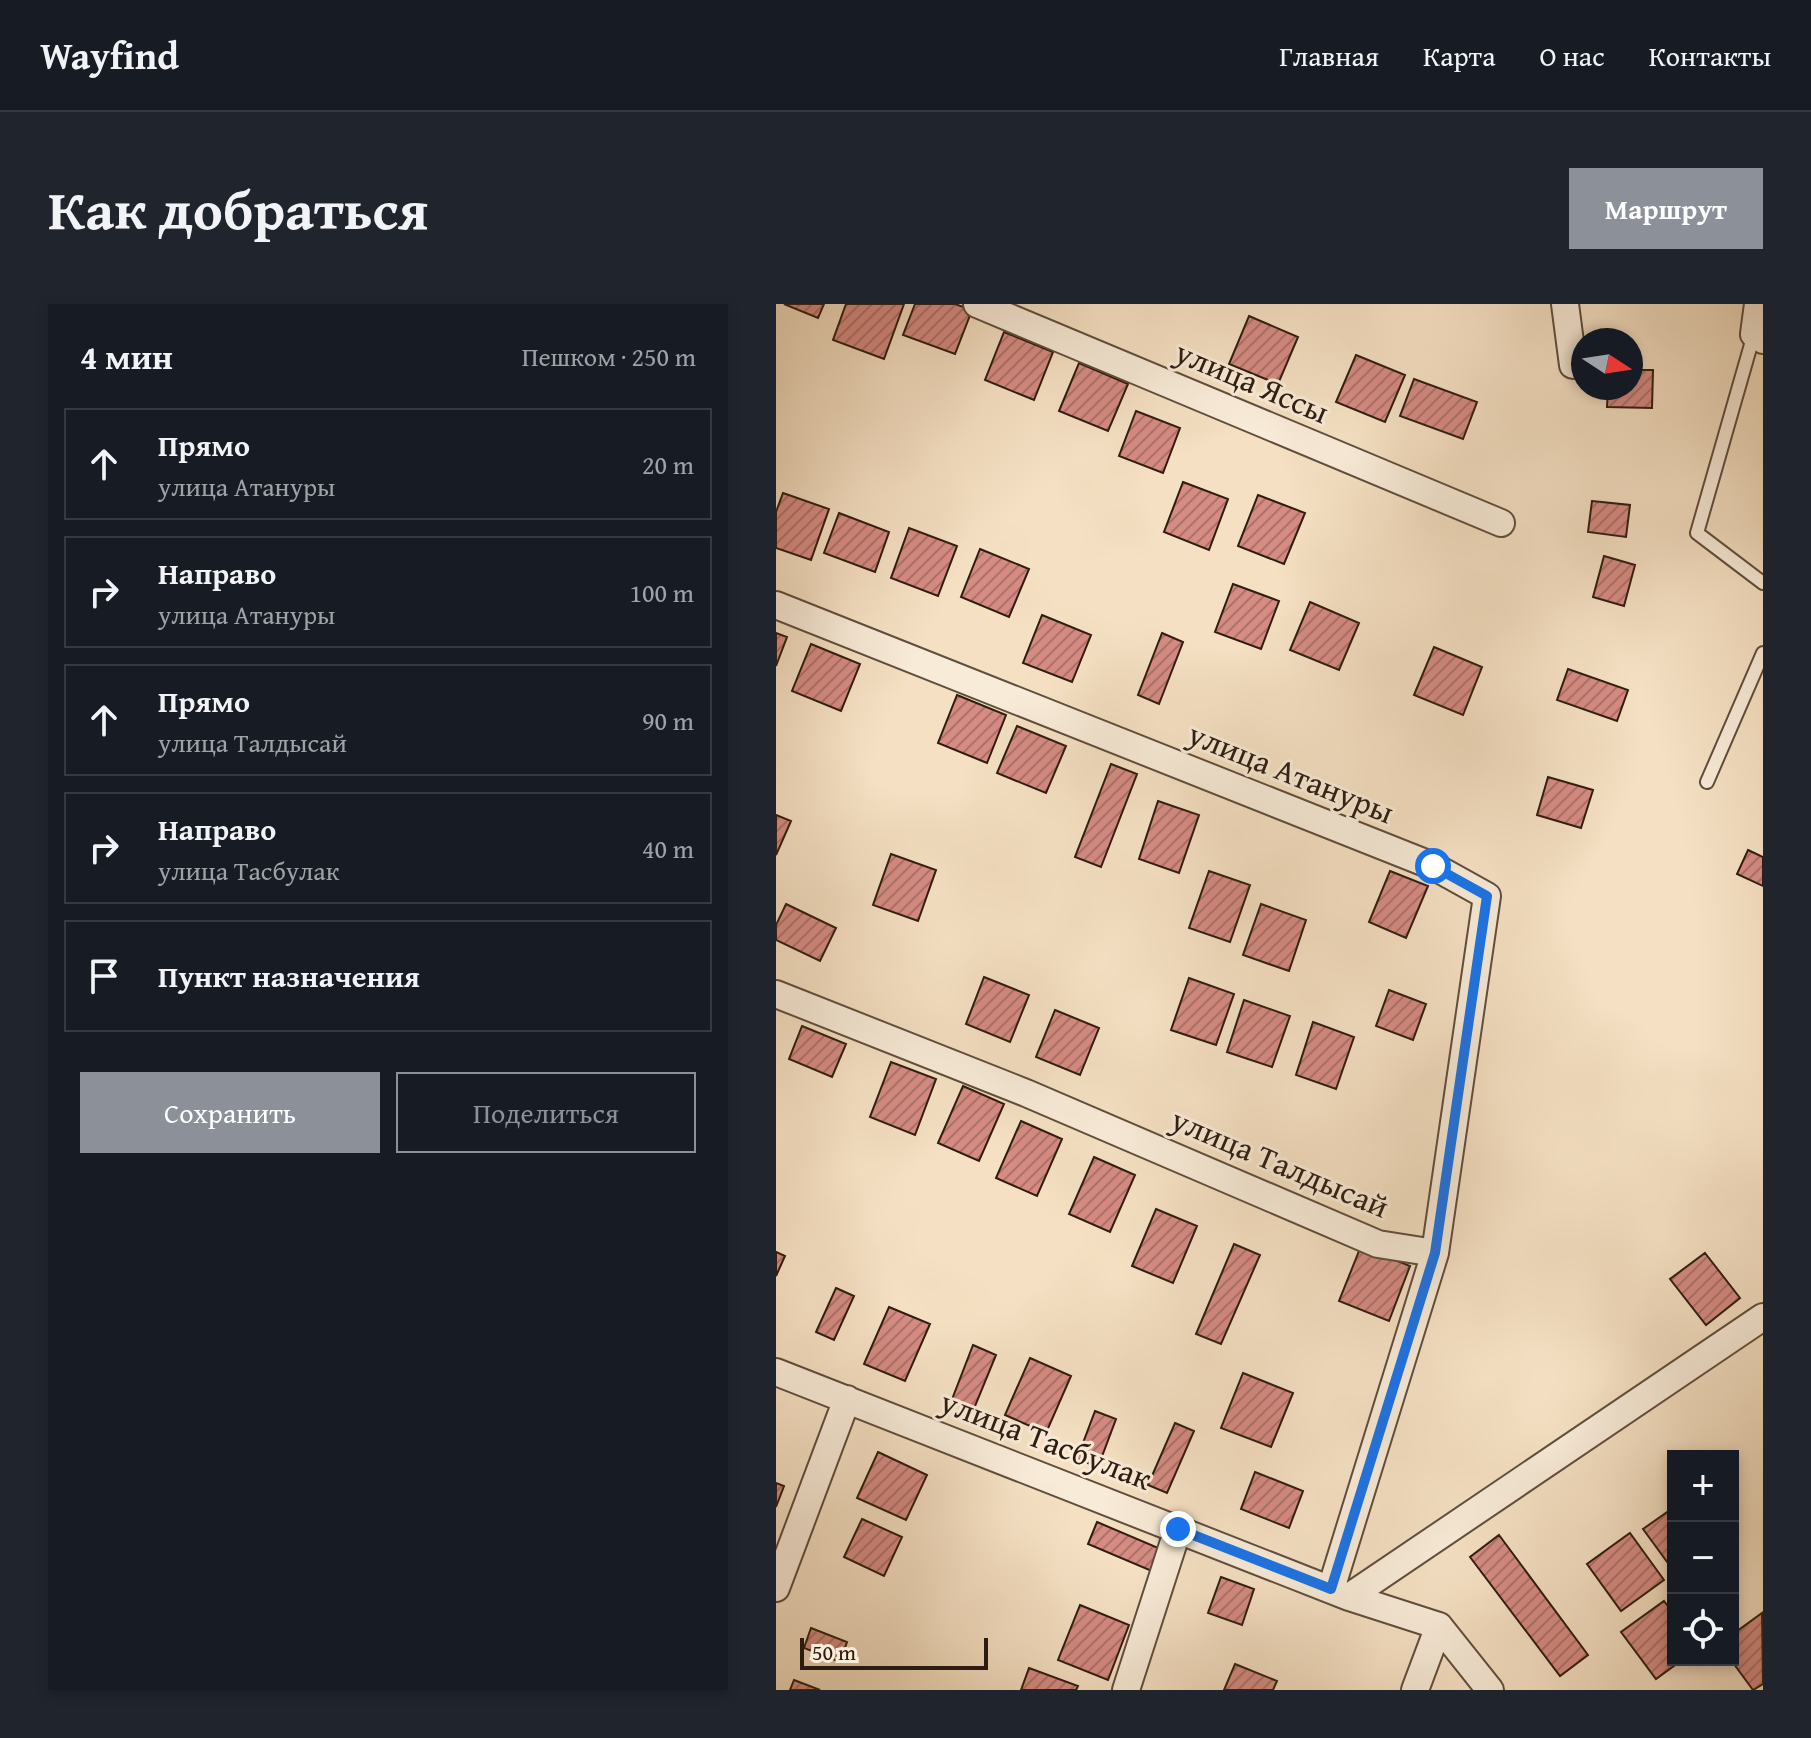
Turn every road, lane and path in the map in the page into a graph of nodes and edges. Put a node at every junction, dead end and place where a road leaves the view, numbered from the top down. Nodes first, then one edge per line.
1 (977, 304) edge
2 (1565, 304) edge
3 (1758, 304) edge
4 (1758, 337) edge
5 (1571, 350) edge
6 (1501, 523) dead end
7 (1763, 583) edge
8 (776, 605) edge
9 (1763, 653) edge
10 (1707, 782) dead end
11 (776, 994) edge
12 (1435, 1253) junction
13 (1763, 1317) edge
14 (776, 1372) edge
15 (847, 1399) junction
16 (1178, 1529) junction
17 (776, 1588) edge
18 (1340, 1593) junction
19 (1439, 1626) junction
20 (1126, 1690) edge
21 (1415, 1690) edge
22 (1490, 1690) edge

1 - 6 street, улица Яссы
2 - 5 street
3 - 4 street
4 - 7 lane
8 - 12 street, улица Атануры
9 - 10 lane
11 - 12 street, улица Талдысай
12 - 18 street
13 - 18 street
14 - 15 street, улица Тасбулак
15 - 16 street, улица Тасбулак
15 - 17 street
16 - 18 street, улица Тасбулак
16 - 20 street
18 - 19 street, улица Тасбулак
19 - 21 street
19 - 22 street

